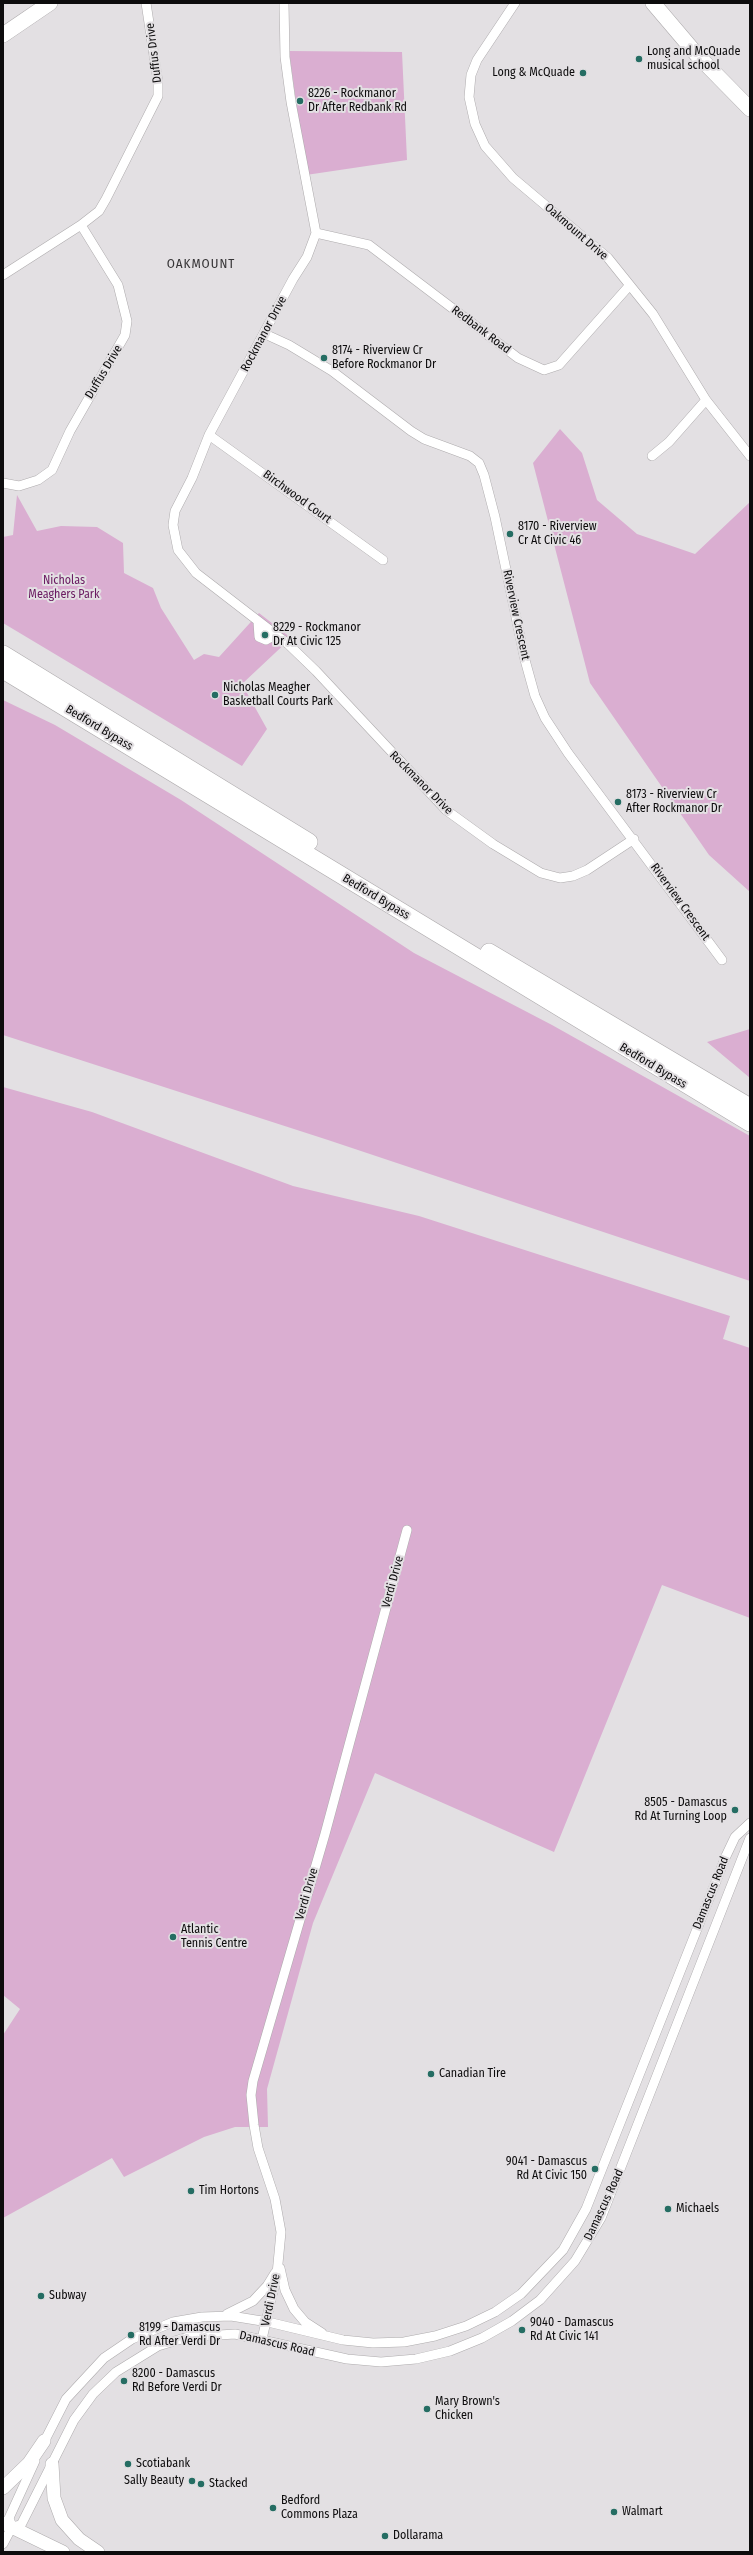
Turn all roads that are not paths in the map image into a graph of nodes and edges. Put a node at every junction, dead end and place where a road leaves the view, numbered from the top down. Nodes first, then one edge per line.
1 (50, 3) edge
2 (146, 3) edge
3 (284, 3) edge
4 (515, 3) edge
5 (653, 3) edge
6 (3, 35) edge
7 (750, 109) edge
8 (81, 225) junction
9 (316, 233) junction
10 (3, 275) edge
11 (629, 286) junction
12 (266, 334) junction
13 (706, 400) junction
14 (209, 435) junction
15 (652, 456) dead end
16 (750, 456) edge
17 (3, 483) edge
18 (383, 560) dead end
19 (3, 654) edge
20 (3, 670) edge
21 (634, 839) junction
22 (722, 960) dead end
23 (750, 1107) edge
24 (750, 1123) edge
25 (407, 1530) dead end
26 (750, 1823) edge
27 (750, 1838) edge
28 (279, 2261) junction
29 (223, 2316) junction
30 (268, 2322) junction
31 (262, 2339) junction
32 (346, 2341) junction
33 (44, 2441) junction
34 (52, 2464) junction
35 (3, 2488) edge
36 (8, 2525) edge
37 (3, 2544) edge
38 (63, 2552) edge
39 (98, 2552) edge

1 - 6 main road
2 - 8 street, Duffus Drive
3 - 9 street
4 - 11 street, Oakmount Drive
5 - 7 main road
8 - 10 street, Duffus Drive
8 - 17 street, Duffus Drive
9 - 11 street, Redbank Road
9 - 12 street, Rockmanor Drive
11 - 13 street, Oakmount Drive
12 - 14 street, Rockmanor Drive
12 - 21 street, Riverview Crescent
13 - 15 street
13 - 16 street, Oakmount Drive
14 - 18 street, Birchwood Court
14 - 21 street, Rockmanor Drive
19 - 23 highway, Bedford Bypass
20 - 24 highway, Bedford Bypass
21 - 22 street, Riverview Crescent
25 - 28 street, Verdi Drive
26 - 32 street, Damascus Road
27 - 31 street, Damascus Road
28 - 29 street, Verdi Drive
28 - 30 street, Verdi Drive
28 - 32 street, Damascus Road
29 - 30 street, Damascus Road
29 - 33 street, Damascus Road
30 - 31 street, Verdi Drive
30 - 32 street, Damascus Road
31 - 34 street, Damascus Road
33 - 35 main road
33 - 36 street, Damascus Road
34 - 36 street, Damascus Road
34 - 39 main road
36 - 37 street
36 - 38 main road

